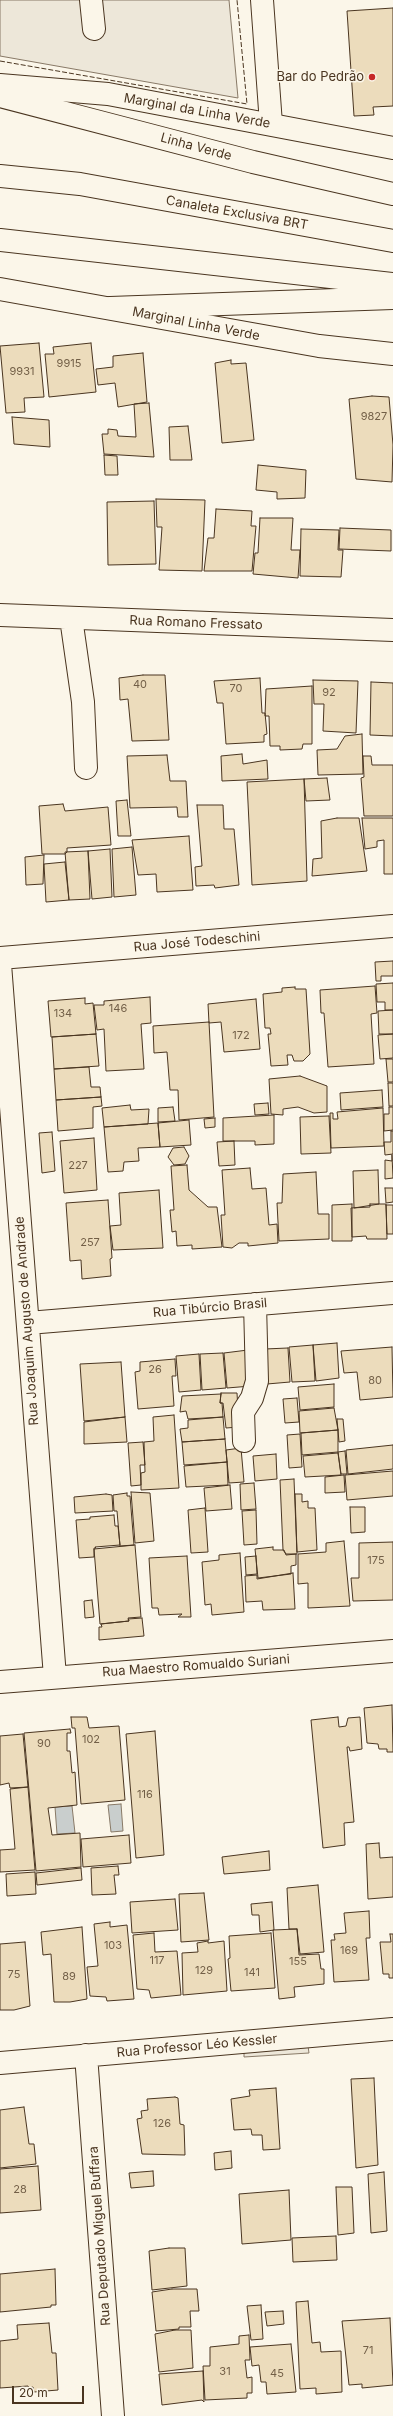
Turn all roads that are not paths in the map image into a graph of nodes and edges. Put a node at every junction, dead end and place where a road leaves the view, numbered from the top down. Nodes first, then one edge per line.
1 (91, 0) edge
2 (262, 0) edge
3 (94, 29) dead end
4 (0, 85) edge
5 (0, 96) edge
6 (271, 124) junction
7 (393, 148) edge
8 (0, 162) edge
9 (0, 176) edge
10 (80, 184) junction
11 (393, 194) edge
12 (0, 240) edge
13 (393, 241) edge
14 (393, 284) edge
15 (0, 289) edge
16 (393, 298) edge
17 (110, 308) junction
18 (393, 354) edge
19 (0, 615) edge
20 (71, 618) junction
21 (393, 630) edge
22 (86, 768) dead end
23 (393, 926) edge
24 (0, 958) edge
25 (0, 964) edge
26 (393, 1293) edge
27 (255, 1304) junction
28 (28, 1323) junction
29 (244, 1441) dead end
30 (393, 1651) edge
31 (55, 1677) junction
32 (0, 1682) edge
33 (393, 2029) edge
34 (86, 2055) junction
35 (0, 2063) edge
36 (113, 2416) edge

1 - 3 main road
2 - 6 main road
4 - 6 main road, Marginal da Linha Verde
5 - 11 main road, Linha Verde
6 - 7 main road, Marginal da Linha Verde
8 - 10 main road, Canaleta Exclusiva BRT
9 - 10 main road, Canaleta Exclusiva BRT
10 - 13 main road, Canaleta Exclusiva BRT
12 - 14 main road
15 - 17 main road, Marginal Linha Verde
16 - 17 main road
17 - 18 main road, Marginal Linha Verde
19 - 20 main road, Rua Romano Fressato
20 - 21 main road, Rua Romano Fressato
20 - 22 main road
23 - 24 main road, Rua José Todeschini
25 - 28 main road, Rua Joaquim Augusto de Andrade
26 - 27 main road, Rua Tibúrcio Brasil
27 - 28 main road, Rua Tibúrcio Brasil
27 - 29 main road
28 - 31 main road, Rua Joaquim Augusto de Andrade
30 - 31 main road, Rua Maestro Romualdo Suriani
31 - 32 main road, Rua Maestro Romualdo Suriani
33 - 34 main road, Rua Professor Léo Kessler
34 - 35 main road, Rua Professor Léo Kessler
34 - 36 main road, Rua Deputado Miguel Buffara

